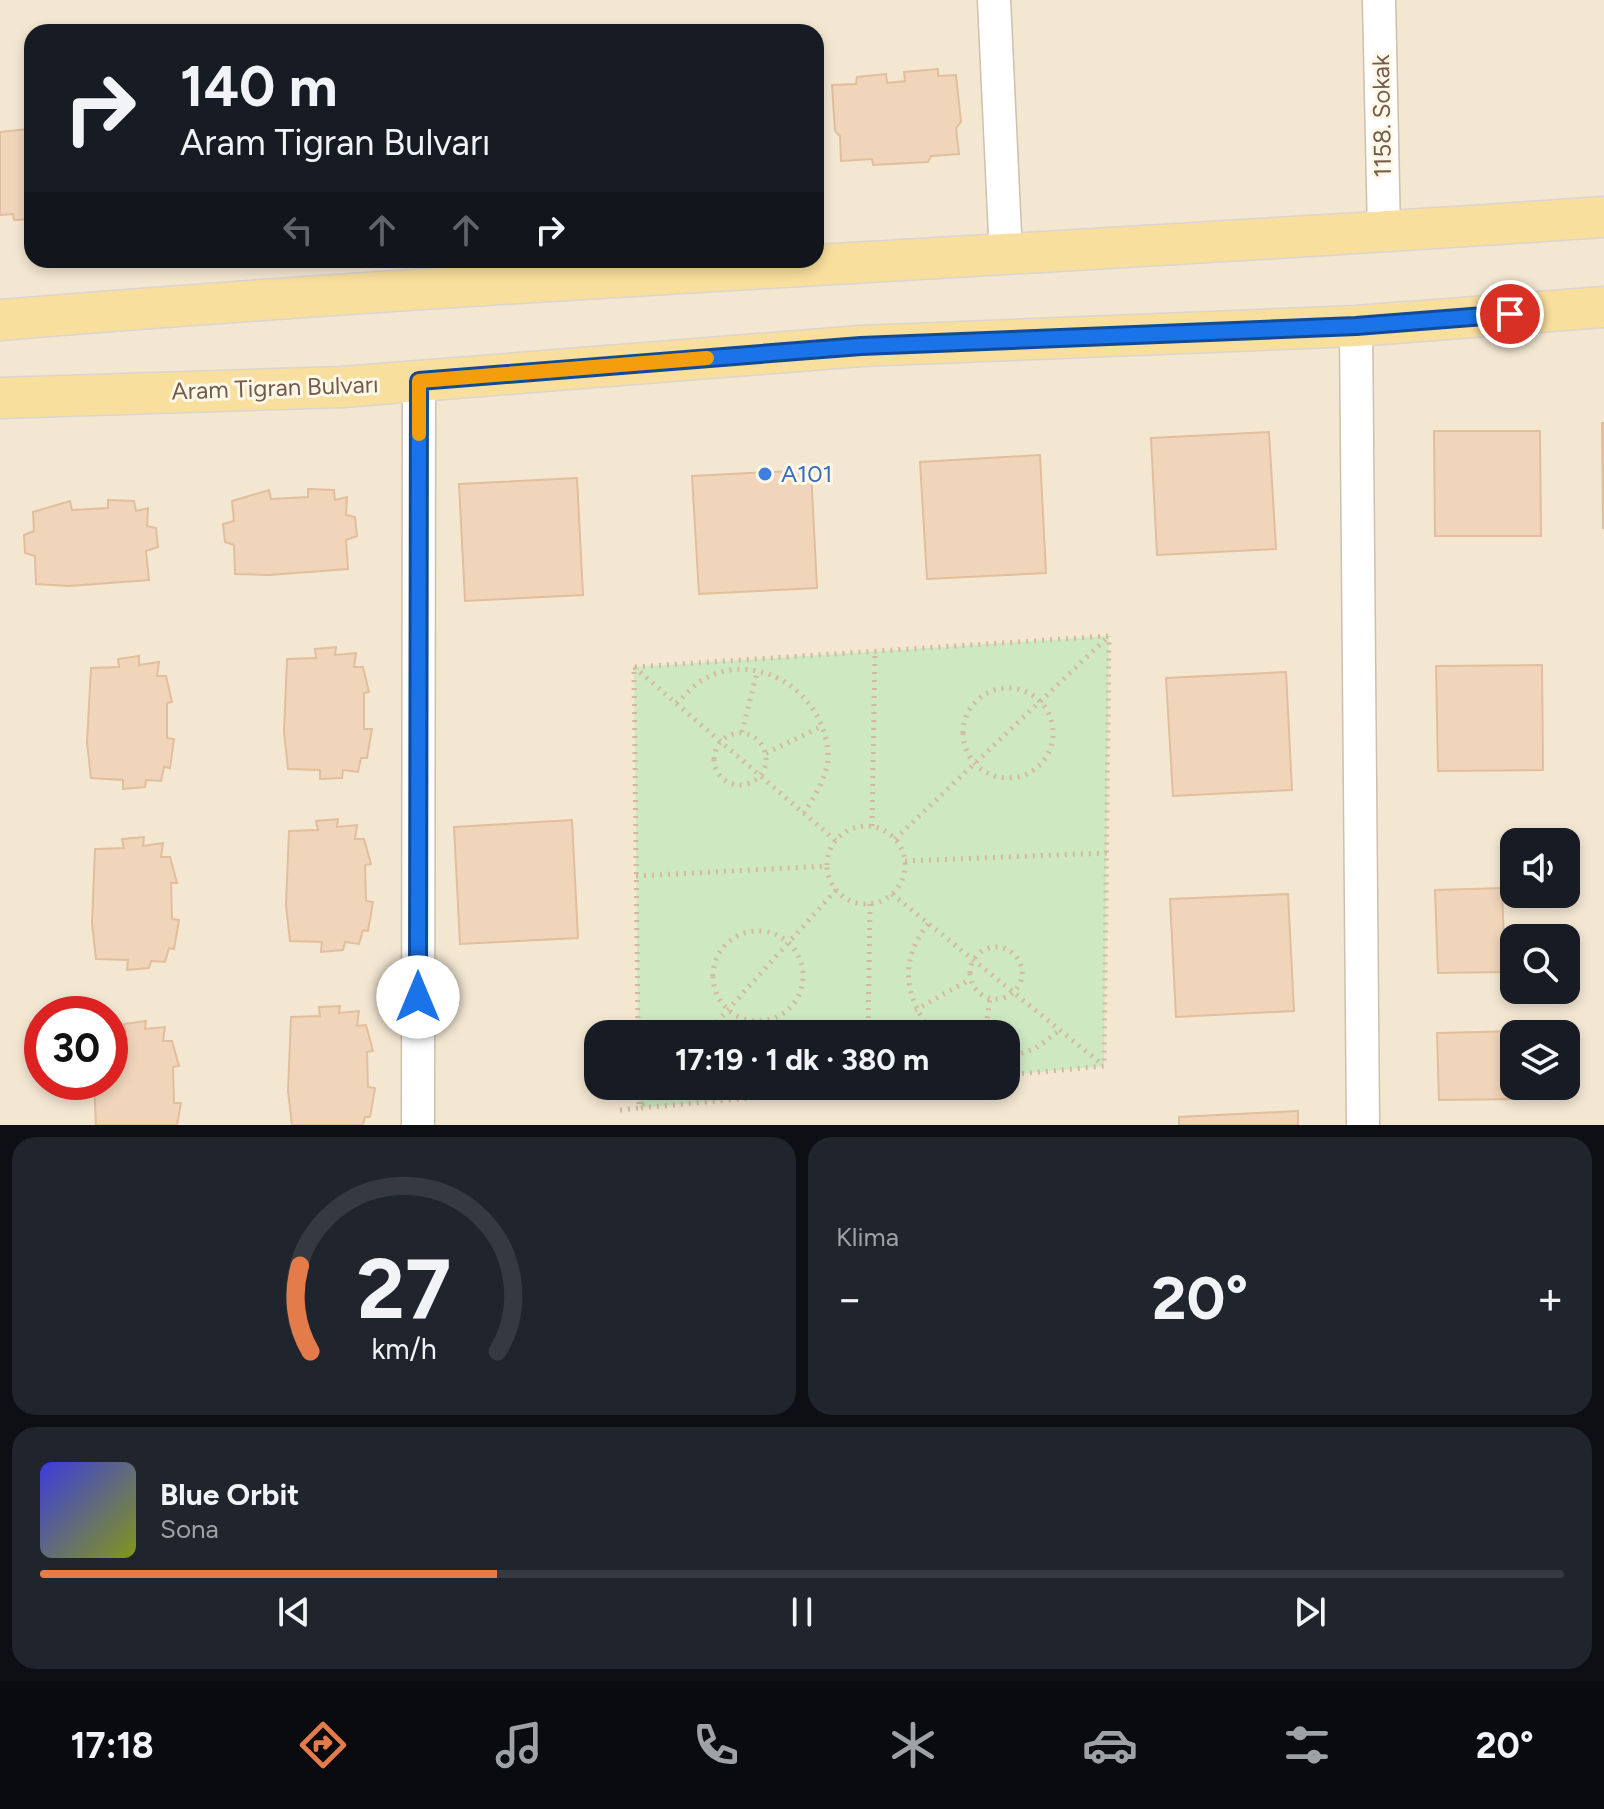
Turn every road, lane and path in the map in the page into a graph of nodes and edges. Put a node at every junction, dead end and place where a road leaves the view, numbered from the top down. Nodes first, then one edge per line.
1 (994, 0) edge
2 (1379, 0) edge
3 (1604, 217) edge
4 (1384, 232) junction
5 (1006, 256) junction
6 (824, 266) edge
7 (788, 268) edge
8 (1604, 307) edge
9 (0, 320) edge
10 (1356, 326) junction
11 (419, 381) junction
12 (0, 398) edge
13 (1109, 636) junction
14 (875, 651) junction
15 (634, 667) junction
16 (757, 672) junction
17 (1040, 702) junction
18 (676, 703) junction
19 (823, 726) junction
20 (742, 732) junction
21 (720, 741) junction
22 (766, 753) junction
23 (974, 764) junction
24 (761, 776) junction
25 (804, 813) junction
26 (872, 826) junction
27 (895, 839) junction
28 (836, 841) junction
29 (1107, 853) junction
30 (905, 861) junction
31 (827, 866) junction
32 (636, 876) junction
33 (836, 890) junction
34 (892, 894) junction
35 (870, 904) junction
36 (928, 924) junction
37 (789, 943) junction
38 (973, 960) junction
39 (971, 979) junction
40 (1014, 993) junction
41 (990, 998) junction
42 (915, 1010) junction
43 (728, 1011) junction
44 (638, 1020) edge
45 (719, 1020) edge
46 (868, 1020) edge
47 (922, 1020) edge
48 (987, 1020) edge
49 (1060, 1030) junction
50 (1020, 1054) edge
51 (1104, 1066) junction
52 (1020, 1074) edge
53 (639, 1100) edge
54 (646, 1100) edge
55 (726, 1100) edge
56 (639, 1108) junction
57 (620, 1110) dead end
58 (418, 1125) edge
59 (1363, 1125) edge

1 - 5 street
2 - 4 street, 1158. Sokak
3 - 4 main road
4 - 5 main road
5 - 6 main road
7 - 9 main road
8 - 10 main road, Aram Tigran Bulvarı
10 - 11 main road, Aram Tigran Bulvarı
10 - 59 street
11 - 12 main road, Aram Tigran Bulvarı
11 - 58 street
13 - 14 path
13 - 17 path
13 - 29 path
14 - 15 path
14 - 26 path
15 - 18 path
15 - 32 path
16 - 18 path
16 - 19 path
16 - 20 path
17 - 23 path
17 - 23 path
17 - 23 path
18 - 21 path
19 - 22 path
19 - 25 path
20 - 21 path
20 - 22 path
21 - 24 path
21 - 24 path
22 - 24 path
23 - 27 path
24 - 25 path
25 - 28 path
26 - 27 path
26 - 28 path
27 - 30 path
28 - 31 path
29 - 30 path
29 - 51 path
30 - 34 path
31 - 32 path
31 - 33 path
32 - 44 path
33 - 35 path
33 - 37 path
34 - 35 path
34 - 36 path
35 - 46 path
36 - 38 path
36 - 42 path
37 - 43 path
37 - 43 path
37 - 43 path
38 - 39 path
38 - 40 path
38 - 40 path
39 - 41 path
39 - 42 path
40 - 41 path
40 - 49 path
41 - 48 path
42 - 47 path
43 - 45 path
49 - 50 path
49 - 51 path
51 - 52 path
53 - 56 path
54 - 56 path
55 - 56 path
56 - 57 path

